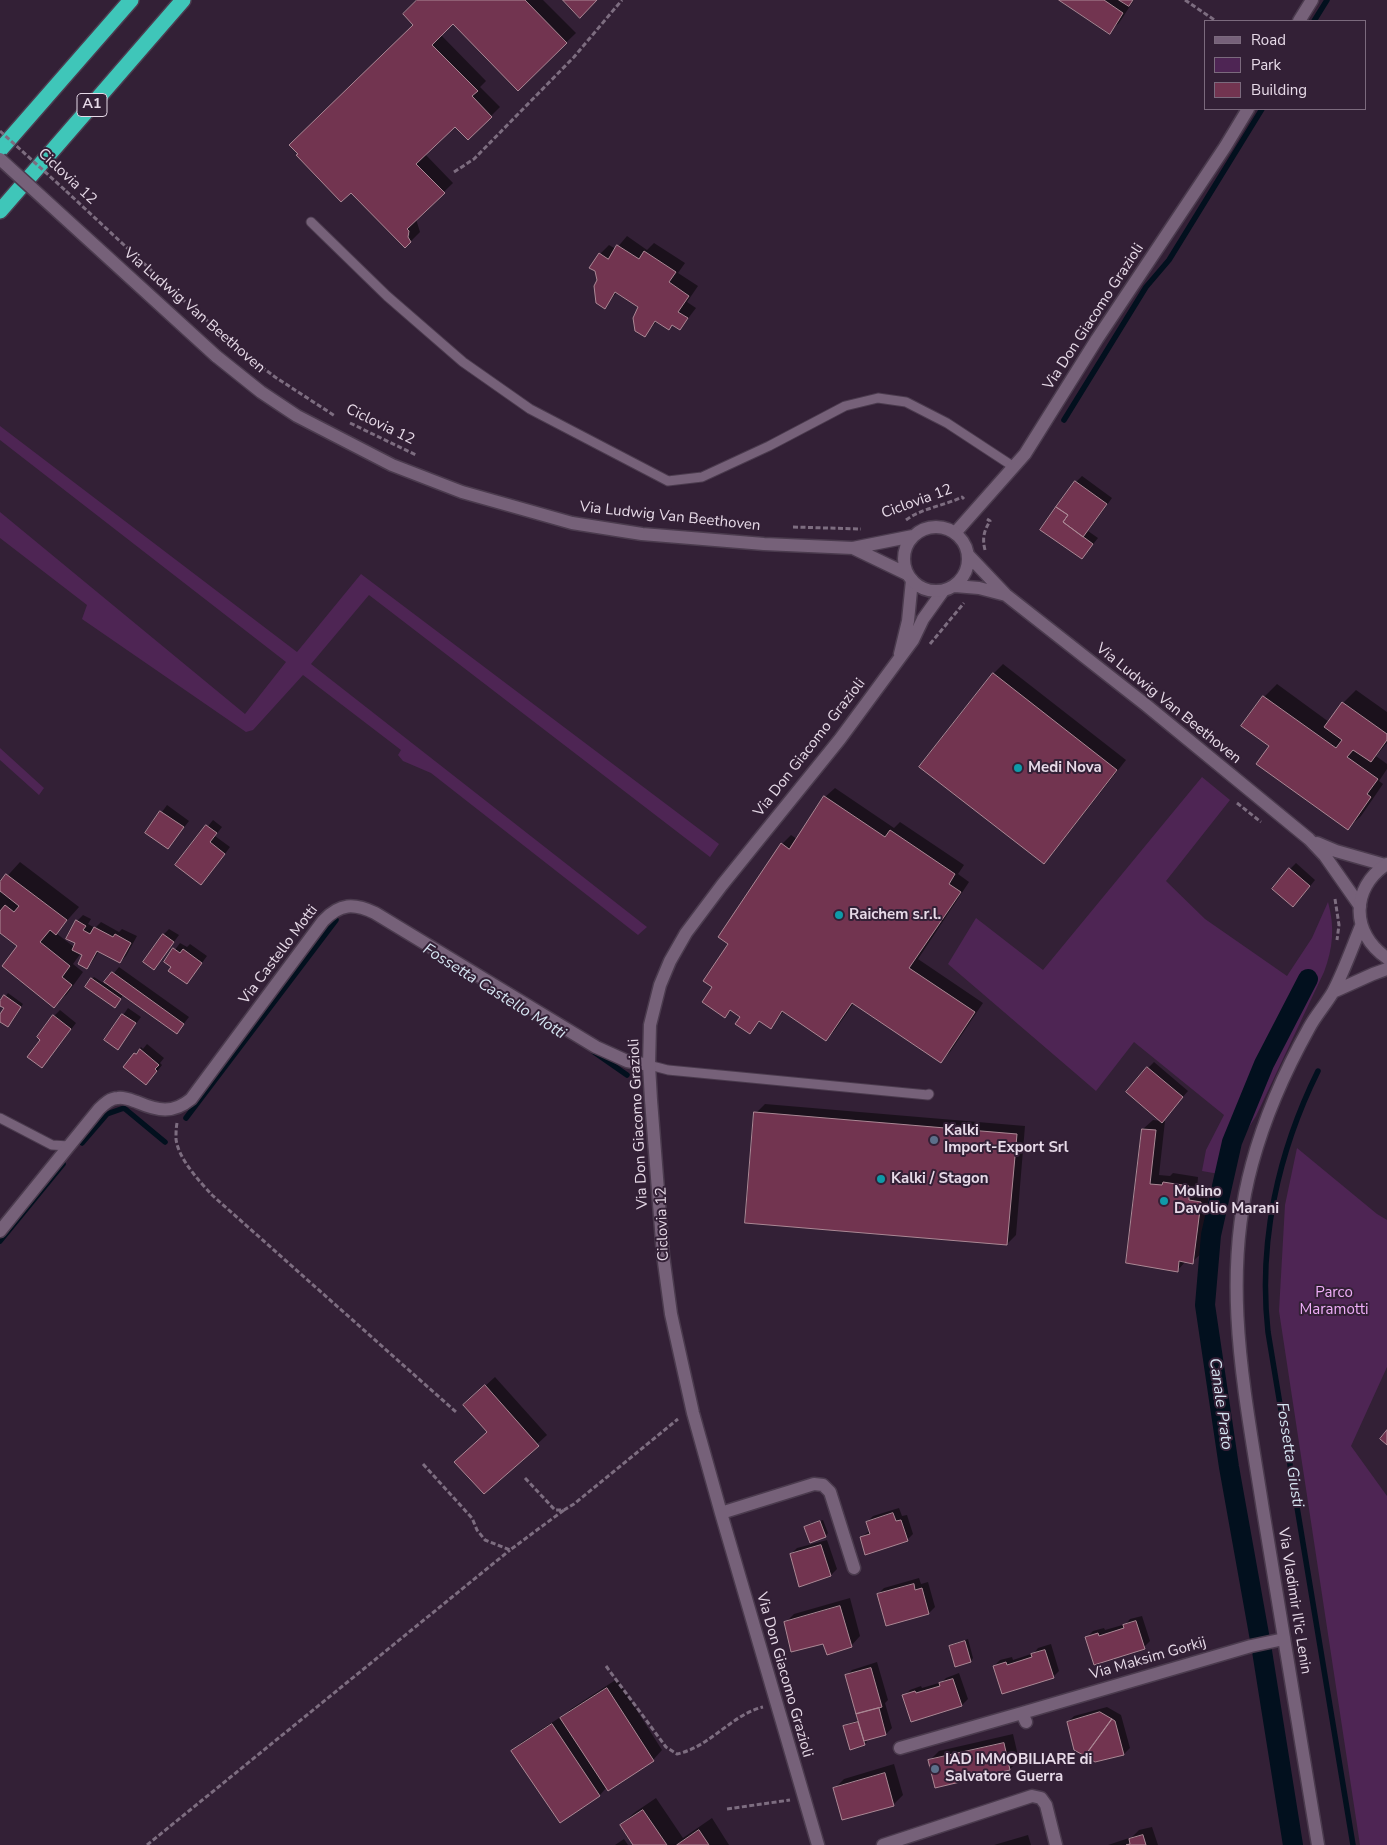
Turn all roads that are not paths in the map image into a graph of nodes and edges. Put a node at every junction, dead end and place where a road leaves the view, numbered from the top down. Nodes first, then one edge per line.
1 (131, 0) edge
2 (183, 0) edge
3 (1312, 0) edge
4 (1300, 20) edge
5 (1247, 110) edge
6 (0, 150) edge
7 (0, 159) edge
8 (0, 211) edge
9 (311, 222) dead end
10 (1014, 467) junction
11 (955, 532) junction
12 (913, 536) junction
13 (849, 548) junction
14 (969, 556) junction
15 (910, 577) junction
16 (955, 586) junction
17 (943, 591) junction
18 (1006, 596) junction
19 (899, 658) junction
20 (1309, 839) junction
21 (1386, 865) edge
22 (1360, 906) junction
23 (1361, 926) junction
24 (1387, 958) edge
25 (1387, 970) edge
26 (1333, 992) junction
27 (649, 1065) junction
28 (930, 1094) dead end
29 (0, 1118) edge
30 (69, 1146) junction
31 (0, 1231) edge
32 (721, 1513) junction
33 (854, 1568) dead end
34 (1284, 1639) junction
35 (900, 1748) dead end
36 (818, 1845) edge
37 (883, 1845) edge
38 (1056, 1845) edge
39 (1318, 1845) edge

1 - 6 highway, A1
2 - 8 highway, A1
3 - 4 street
5 - 10 street, Via Don Giacomo Grazioli
7 - 13 street, Via Ludwig Van Beethoven, bridge
9 - 10 lane
10 - 11 street, Via Don Giacomo Grazioli
11 - 12 street, Via Ludwig Van Beethoven
11 - 14 street, Via Ludwig Van Beethoven
12 - 13 street, Via Ludwig Van Beethoven
12 - 15 street
13 - 15 street, Via Ludwig Van Beethoven
14 - 16 street
14 - 18 street, Via Ludwig Van Beethoven
15 - 17 street, Via Ludwig Van Beethoven
15 - 19 street, Via Don Giacomo Grazioli
16 - 17 street, Via Ludwig Van Beethoven
16 - 18 street, Via Ludwig Van Beethoven
17 - 19 street, Via Don Giacomo Grazioli
18 - 20 street, Via Ludwig Van Beethoven
19 - 27 street, Via Don Giacomo Grazioli
20 - 21 street, Via Ludwig Van Beethoven
20 - 22 street, Via Ludwig Van Beethoven
21 - 22 street, Via Vladimir Il'ic Lenin
22 - 23 street, Via Vladimir Il'ic Lenin
23 - 24 street, Via Vladimir Il'ic Lenin
23 - 26 street, Via Vladimir Il'ic Lenin
25 - 26 street
26 - 34 street, Via Vladimir Il'ic Lenin
27 - 28 lane
27 - 30 street, Via Castello Motti
27 - 32 street, Via Don Giacomo Grazioli
29 - 30 lane
30 - 31 street
32 - 33 street
32 - 36 street, Via Don Giacomo Grazioli
34 - 35 street, Via Maksim Gorkij
34 - 39 street, Via Vladimir Il'ic Lenin
37 - 38 street

